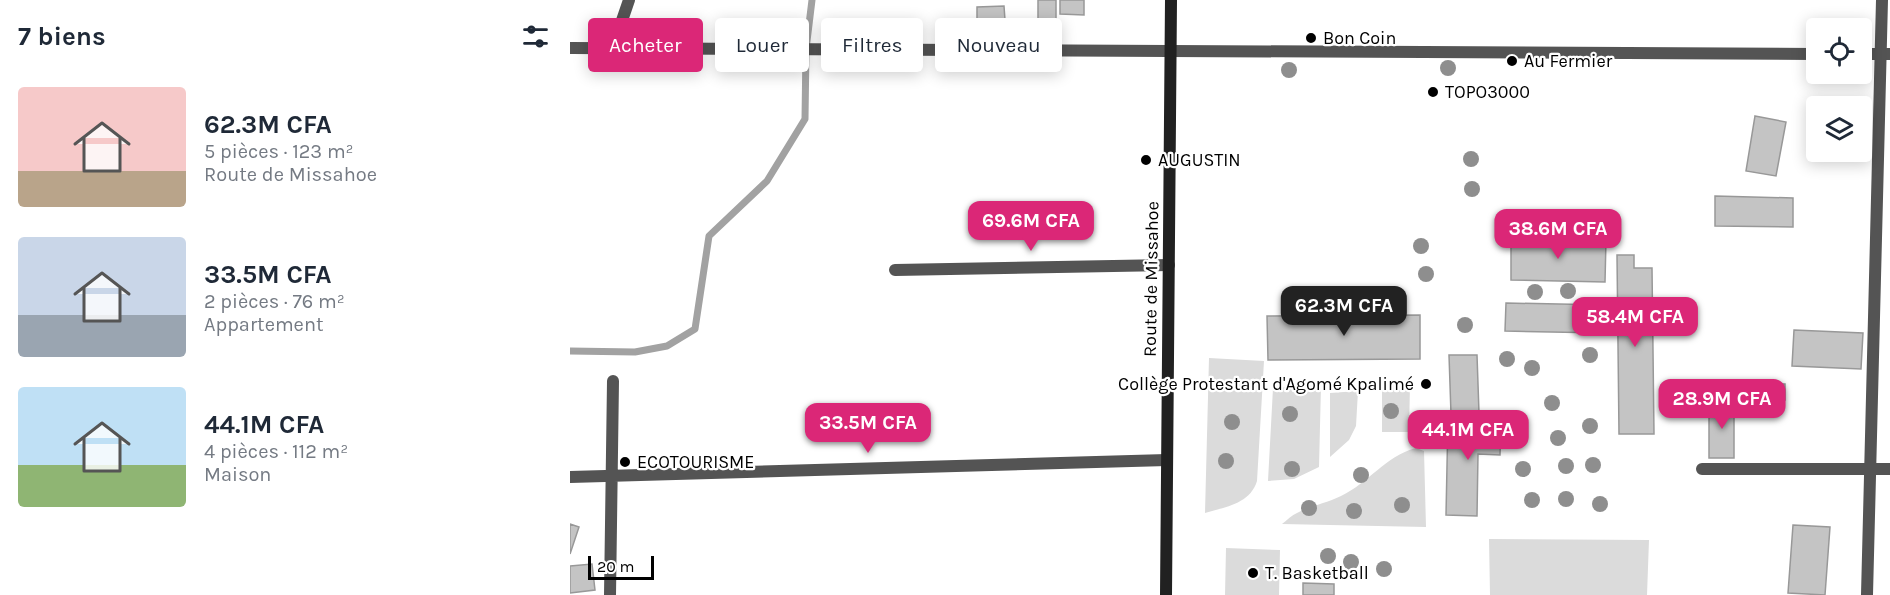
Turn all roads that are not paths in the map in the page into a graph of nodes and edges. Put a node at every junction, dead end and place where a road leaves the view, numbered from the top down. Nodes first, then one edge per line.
1 (629, 0) edge
2 (1171, 0) edge
3 (1882, 0) edge
4 (570, 41) edge
5 (570, 48) edge
6 (1171, 51) junction
7 (1806, 54) edge
8 (1885, 54) edge
9 (1169, 265) junction
10 (895, 270) dead end
11 (613, 381) dead end
12 (1167, 460) junction
13 (1702, 469) dead end
14 (1870, 469) junction
15 (1890, 469) edge
16 (612, 476) junction
17 (570, 477) edge
18 (610, 595) edge
19 (1166, 595) edge
20 (1867, 595) edge

1 - 4 street
2 - 6 main road, Route de Missahoe
3 - 8 street
5 - 6 street
6 - 7 street
6 - 9 main road, Route de Missahoe
8 - 14 street
9 - 10 street
9 - 12 main road, Route de Missahoe
11 - 16 street
12 - 16 street
12 - 19 main road, Route de Missahoe
13 - 14 street
14 - 15 street
14 - 20 street
16 - 17 street
16 - 18 street

